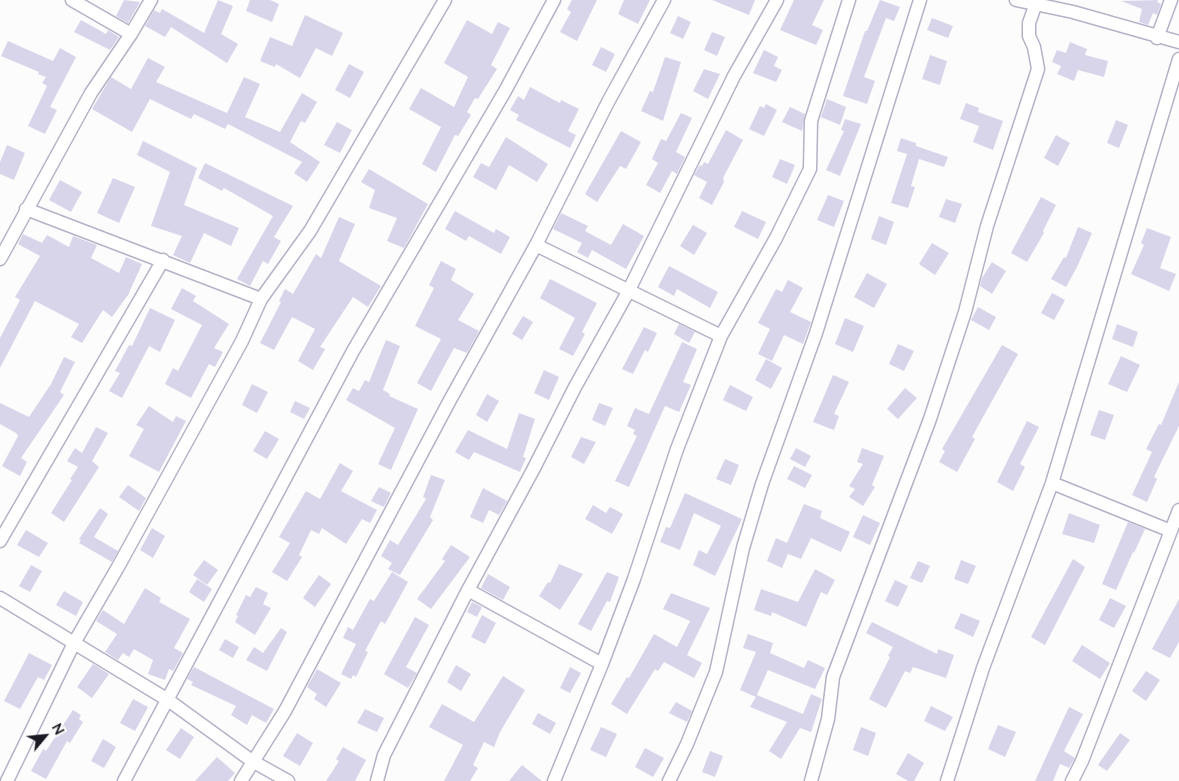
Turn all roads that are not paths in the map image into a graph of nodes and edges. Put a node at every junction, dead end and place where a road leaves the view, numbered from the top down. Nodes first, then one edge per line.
1 (72, 0) edge
2 (150, 0) edge
3 (444, 0) edge
4 (554, 0) edge
5 (664, 0) edge
6 (777, 0) edge
7 (849, 0) edge
8 (920, 0) edge
9 (1016, 0) edge
10 (1078, 0) edge
11 (1170, 0) edge
12 (1035, 6) junction
13 (1073, 12) junction
14 (131, 34) junction
15 (1157, 38) junction
16 (1179, 42) edge
17 (1179, 59) edge
18 (26, 209) junction
19 (536, 245) junction
20 (0, 259) edge
21 (163, 260) junction
22 (628, 292) junction
23 (261, 299) junction
24 (721, 336) junction
25 (1052, 483) junction
26 (1179, 510) edge
27 (1171, 530) junction
28 (0, 541) edge
29 (468, 590) junction
30 (0, 598) edge
31 (74, 643) junction
32 (602, 664) junction
33 (168, 700) junction
34 (252, 761) junction
35 (378, 780) edge
36 (7, 781) edge
37 (124, 781) edge
38 (241, 781) edge
39 (288, 781) edge
40 (554, 781) edge
41 (669, 781) edge
42 (811, 781) edge
43 (947, 781) edge
44 (1072, 781) edge

1 - 14 street
2 - 14 street
3 - 23 street
4 - 33 street
5 - 19 street
6 - 22 street
7 - 24 street
8 - 41 street
9 - 12 street
10 - 13 street
11 - 15 street
12 - 13 street
12 - 42 street
13 - 15 street
14 - 18 street
15 - 16 street
17 - 25 street
18 - 20 street
18 - 21 street
19 - 22 street
19 - 34 street
21 - 23 street
21 - 28 street
22 - 24 street
22 - 29 street
23 - 31 street
24 - 32 street
25 - 27 street
25 - 43 street
26 - 27 street
27 - 44 street
29 - 32 street
29 - 35 street
30 - 31 street
31 - 33 street
31 - 36 street
32 - 40 street
33 - 34 street
33 - 37 street
34 - 38 street
34 - 39 street

